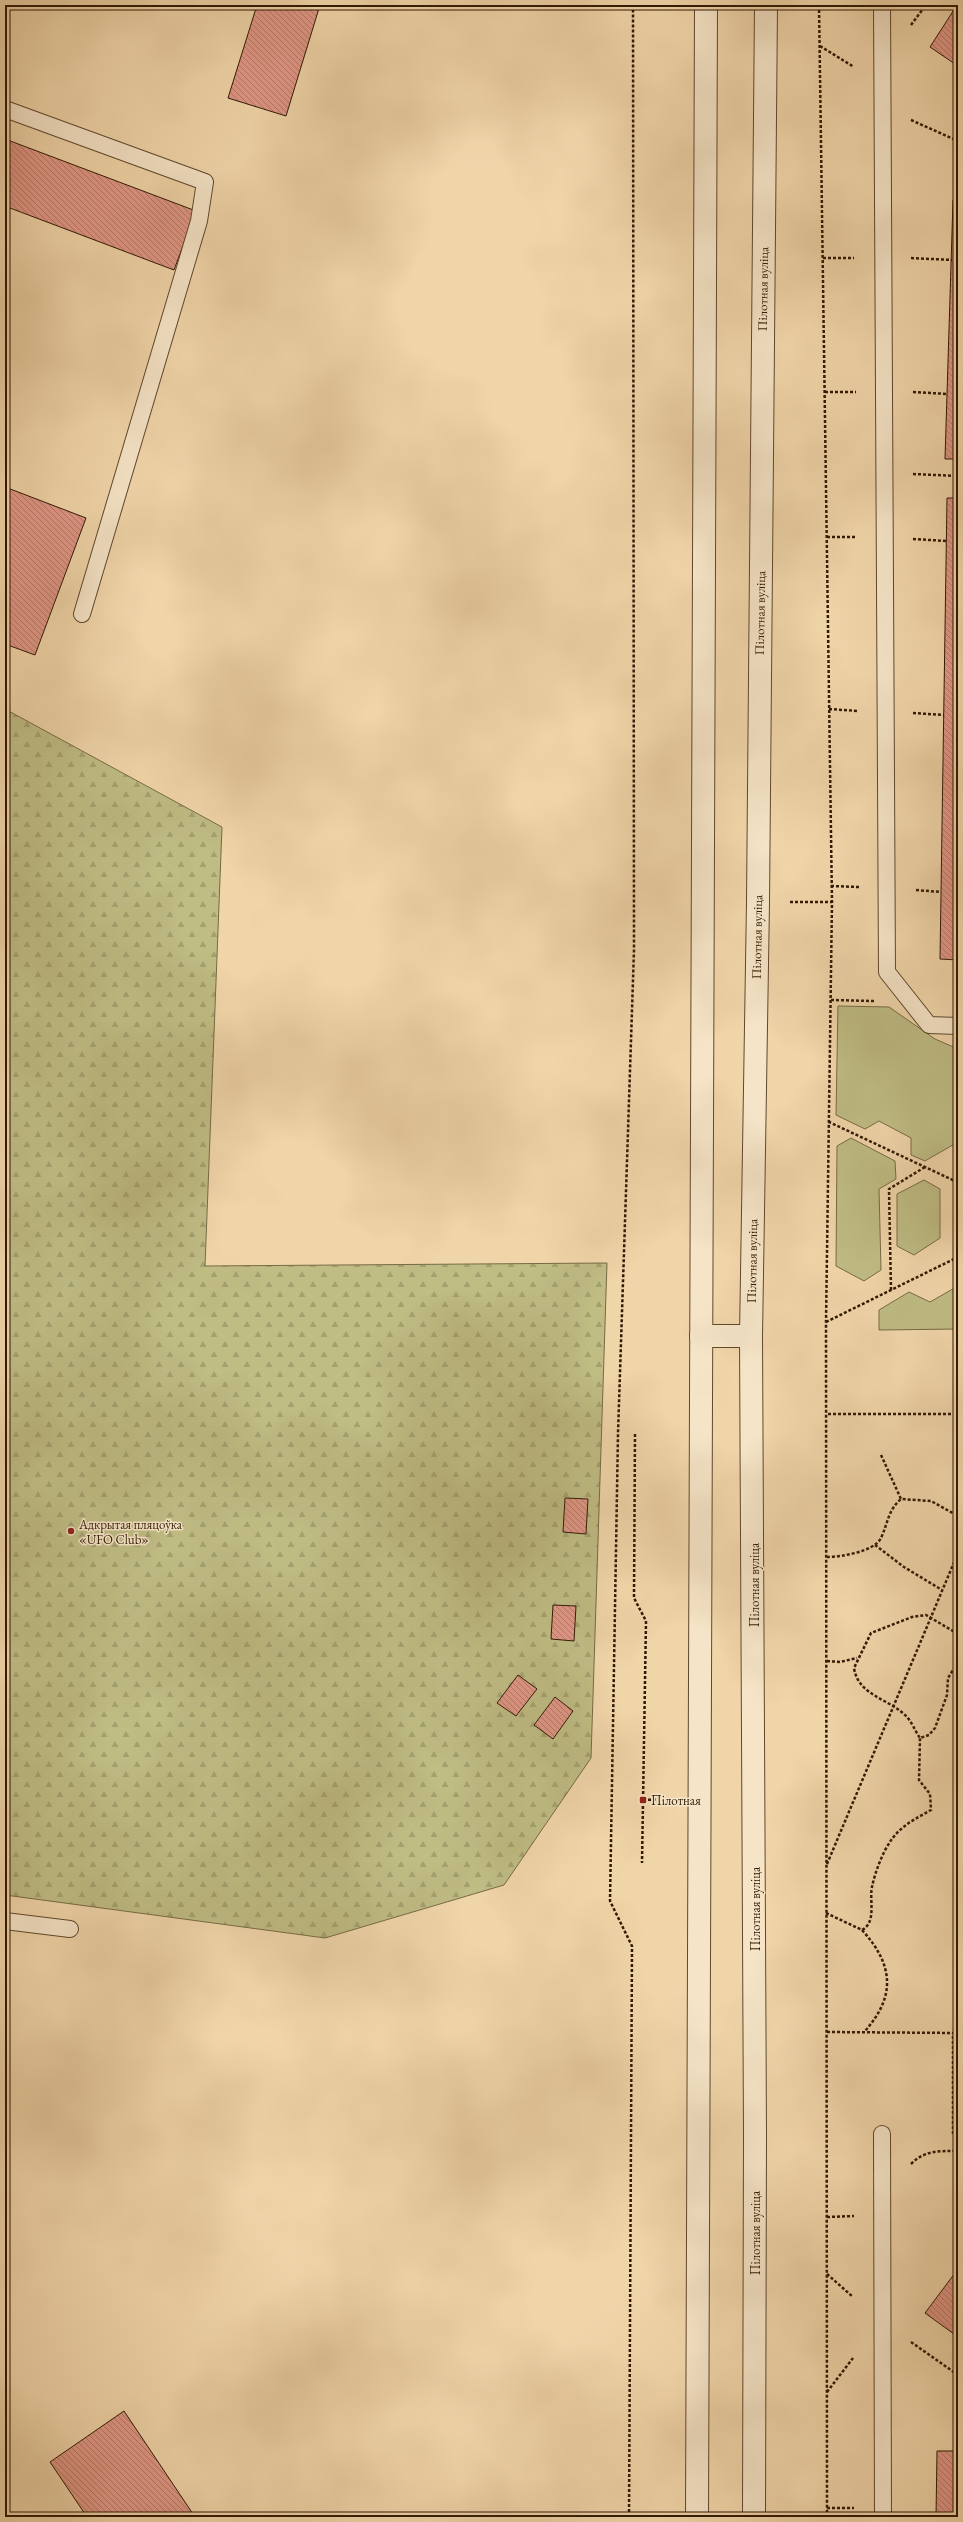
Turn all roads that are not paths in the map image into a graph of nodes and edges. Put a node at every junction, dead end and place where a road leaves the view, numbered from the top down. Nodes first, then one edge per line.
1 (706, 5) edge
2 (766, 5) edge
3 (882, 5) edge
4 (5, 109) edge
5 (82, 614) dead end
6 (958, 1026) edge
7 (701, 1336) junction
8 (751, 1336) junction
9 (5, 1921) edge
10 (70, 1929) dead end
11 (882, 2134) dead end
12 (697, 2517) edge
13 (754, 2517) edge
14 (883, 2517) edge

1 - 7 street
2 - 8 street, Пілотная вуліца
3 - 6 lane
4 - 5 lane
7 - 8 street
7 - 12 street
8 - 13 street, Пілотная вуліца
9 - 10 lane
11 - 14 lane

